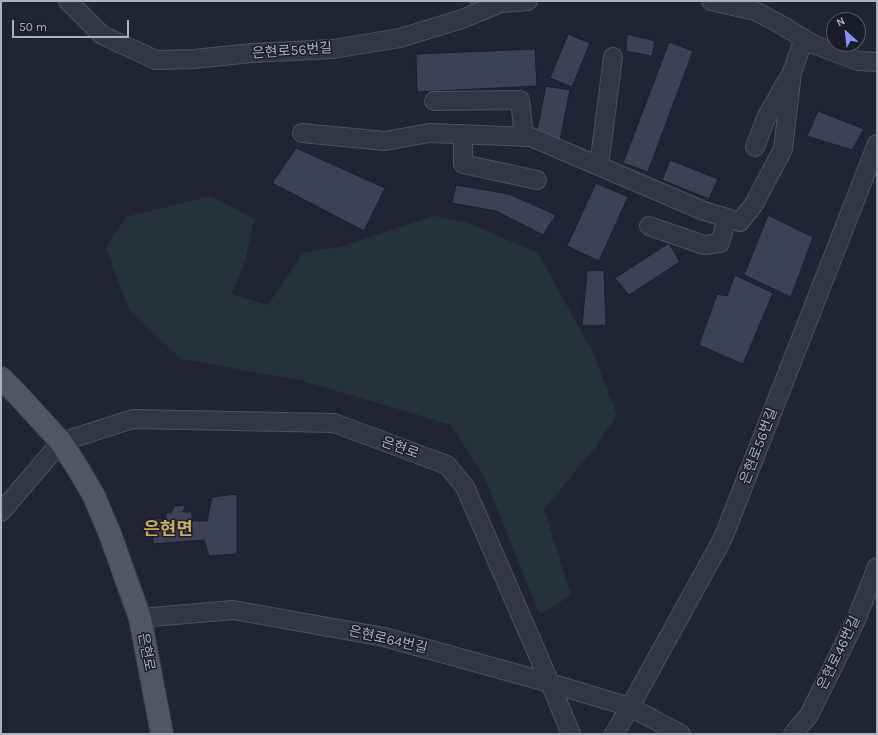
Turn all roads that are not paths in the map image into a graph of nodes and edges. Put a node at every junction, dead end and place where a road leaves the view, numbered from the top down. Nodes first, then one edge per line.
1 (68, 1) edge
2 (528, 1) edge
3 (711, 1) edge
4 (804, 38) junction
5 (613, 57) dead end
6 (877, 62) edge
7 (792, 72) junction
8 (434, 101) dead end
9 (302, 133) dead end
10 (463, 134) junction
11 (524, 136) junction
12 (877, 144) edge
13 (755, 147) dead end
14 (599, 166) junction
15 (537, 180) dead end
16 (727, 218) junction
17 (649, 226) dead end
18 (1, 378) edge
19 (61, 442) junction
20 (1, 512) edge
21 (877, 567) edge
22 (140, 618) junction
23 (550, 683) junction
24 (630, 707) junction
25 (162, 734) edge
26 (571, 734) edge
27 (614, 734) edge
28 (681, 734) edge
29 (793, 734) edge

1 - 2 street, 은현로56번길
3 - 4 street
4 - 6 street
4 - 7 street
5 - 14 street
7 - 13 street
7 - 16 street
8 - 11 street
9 - 10 street
10 - 11 street
10 - 15 street
11 - 14 street
12 - 24 street, 은현로56번길
14 - 16 street
16 - 17 street
18 - 19 main road, 은현로
19 - 20 street
19 - 22 main road, 은현로
19 - 23 street, 은현로
21 - 29 street, 은현로46번길
22 - 23 street, 은현로64번길
22 - 25 main road, 은현로
23 - 24 street, 은현로64번길
23 - 26 street, 은현로
24 - 27 street, 은현로56번길
24 - 28 street

